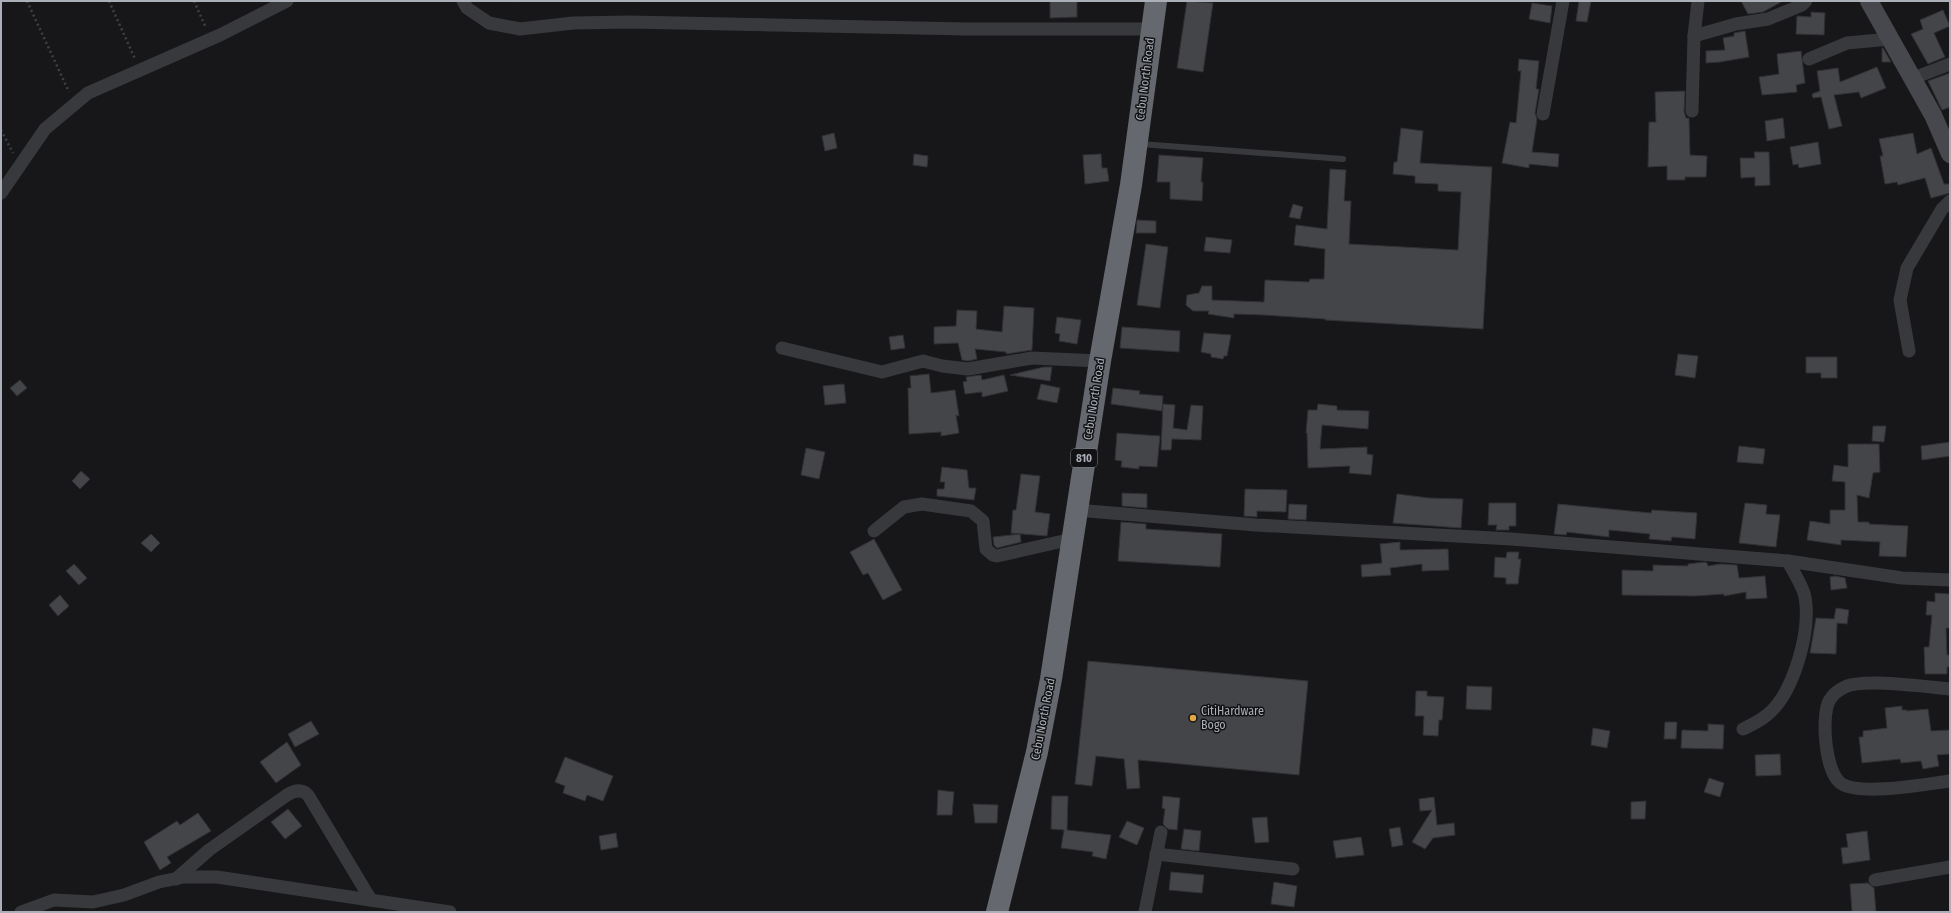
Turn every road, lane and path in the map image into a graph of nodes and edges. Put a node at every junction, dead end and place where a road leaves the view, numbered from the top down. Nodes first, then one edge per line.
1 (27, 1) edge
2 (109, 1) edge
3 (194, 1) edge
4 (287, 1) edge
5 (462, 1) edge
6 (1156, 1) edge
7 (1563, 1) edge
8 (1698, 1) edge
9 (1806, 1) edge
10 (1869, 1) edge
11 (1151, 29) junction
12 (1694, 36) junction
13 (211, 39) junction
14 (1890, 39) junction
15 (1809, 59) dead end
16 (1950, 64) edge
17 (140, 70) junction
18 (1911, 79) junction
19 (75, 104) junction
20 (1692, 111) dead end
21 (1543, 114) dead end
22 (1, 130) edge
23 (1136, 143) junction
24 (1950, 154) edge
25 (1343, 159) dead end
26 (20, 166) junction
27 (1, 193) edge
28 (1950, 201) edge
29 (782, 348) dead end
30 (1909, 351) dead end
31 (1100, 361) junction
32 (1076, 510) junction
33 (874, 531) dead end
34 (1072, 539) junction
35 (1788, 562) junction
36 (1950, 580) edge
37 (1950, 689) edge
38 (1743, 729) dead end
39 (1950, 781) edge
40 (1161, 832) dead end
41 (1156, 854) junction
42 (1950, 867) edge
43 (1293, 870) dead end
44 (176, 879) junction
45 (1875, 880) dead end
46 (371, 900) junction
47 (22, 912) edge
48 (450, 912) edge
49 (996, 912) edge
50 (1144, 912) edge

1 - 19 path
2 - 17 path
3 - 13 path
4 - 13 street
5 - 11 street
6 - 11 highway, Cebu North Road / 810
7 - 21 street
8 - 12 street
9 - 12 street
10 - 14 main road
11 - 23 highway, Cebu North Road / 810
12 - 20 street
13 - 17 street
14 - 15 street
14 - 18 main road
16 - 18 street
17 - 19 street
18 - 24 main road
19 - 26 street
22 - 26 path
23 - 25 lane
23 - 31 highway, Cebu North Road / 810
26 - 27 street
28 - 30 street
29 - 31 street
31 - 32 highway, Cebu North Road / 810
32 - 34 highway, Cebu North Road / 810
32 - 35 street
33 - 34 street
34 - 49 highway, Cebu North Road / 810
35 - 36 street
35 - 38 street
37 - 39 street
40 - 41 street
41 - 43 street
41 - 50 street
42 - 45 street
44 - 46 street
44 - 46 street
44 - 47 street
46 - 48 street

